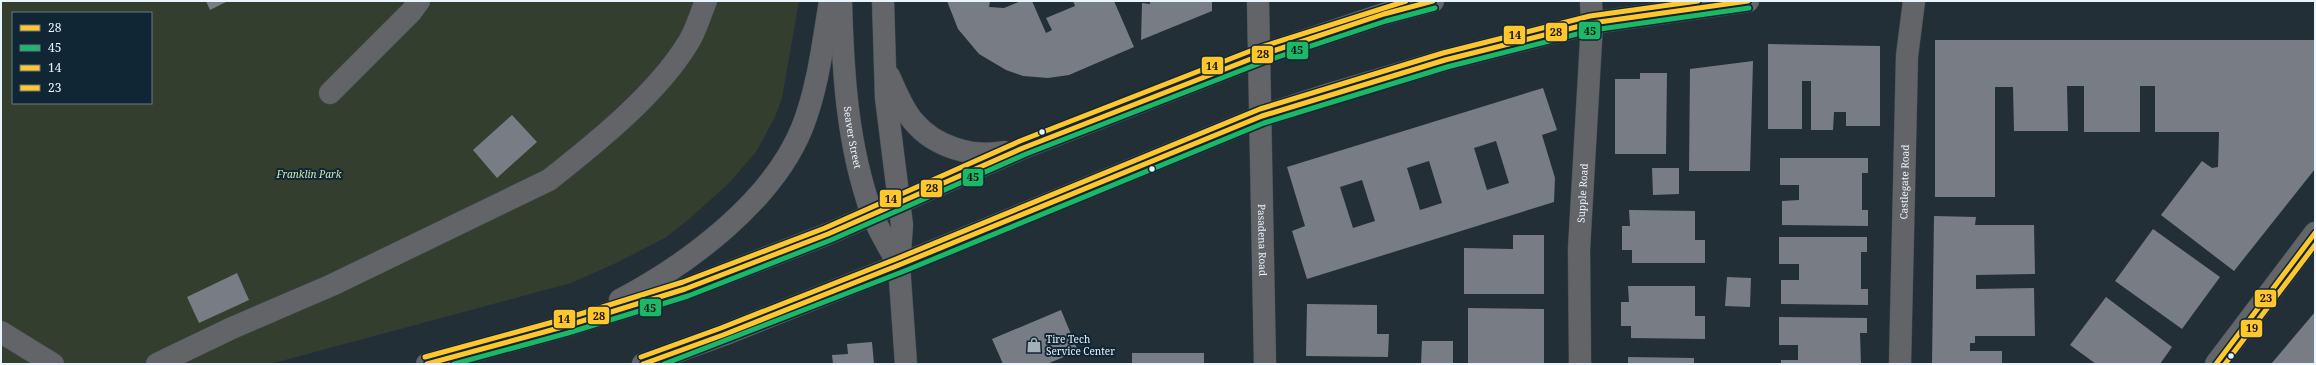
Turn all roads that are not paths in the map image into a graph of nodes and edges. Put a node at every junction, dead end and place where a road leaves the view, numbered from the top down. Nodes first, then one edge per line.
1 (419, 1) edge
2 (706, 1) edge
3 (830, 1) edge
4 (841, 1) edge
5 (883, 1) edge
6 (1258, 1) edge
7 (1433, 1) edge
8 (1591, 1) edge
9 (1748, 1) edge
10 (1914, 1) edge
11 (1592, 23) junction
12 (1261, 55) junction
13 (884, 65) junction
14 (330, 93) dead end
15 (1262, 116) junction
16 (1023, 148) junction
17 (900, 202) junction
18 (872, 215) junction
19 (2315, 233) edge
20 (898, 265) junction
21 (566, 326) junction
22 (1, 332) edge
23 (53, 364) edge
24 (157, 364) edge
25 (428, 364) edge
26 (643, 364) edge
27 (906, 364) edge
28 (1265, 364) edge
29 (1580, 364) edge
30 (1900, 364) edge
31 (2216, 364) edge

1 - 14 street
2 - 24 street
3 - 21 main road
4 - 18 main road, Seaver Street
5 - 13 main road, Seaver Street
6 - 12 street, Pasadena Road
7 - 12 main road
8 - 11 street, Supple Road
9 - 11 main road
10 - 30 street, Castlegate Road
11 - 15 main road
11 - 29 street, Supple Road
12 - 15 street, Pasadena Road
12 - 16 main road
13 - 16 main road
13 - 17 main road, Seaver Street
15 - 20 main road
15 - 28 street, Pasadena Road
16 - 17 main road
17 - 18 main road
17 - 20 main road, Seaver Street
18 - 20 main road, Seaver Street
18 - 21 main road
19 - 31 main road
20 - 26 main road
20 - 27 street, Seaver Street
21 - 25 main road
22 - 23 street

